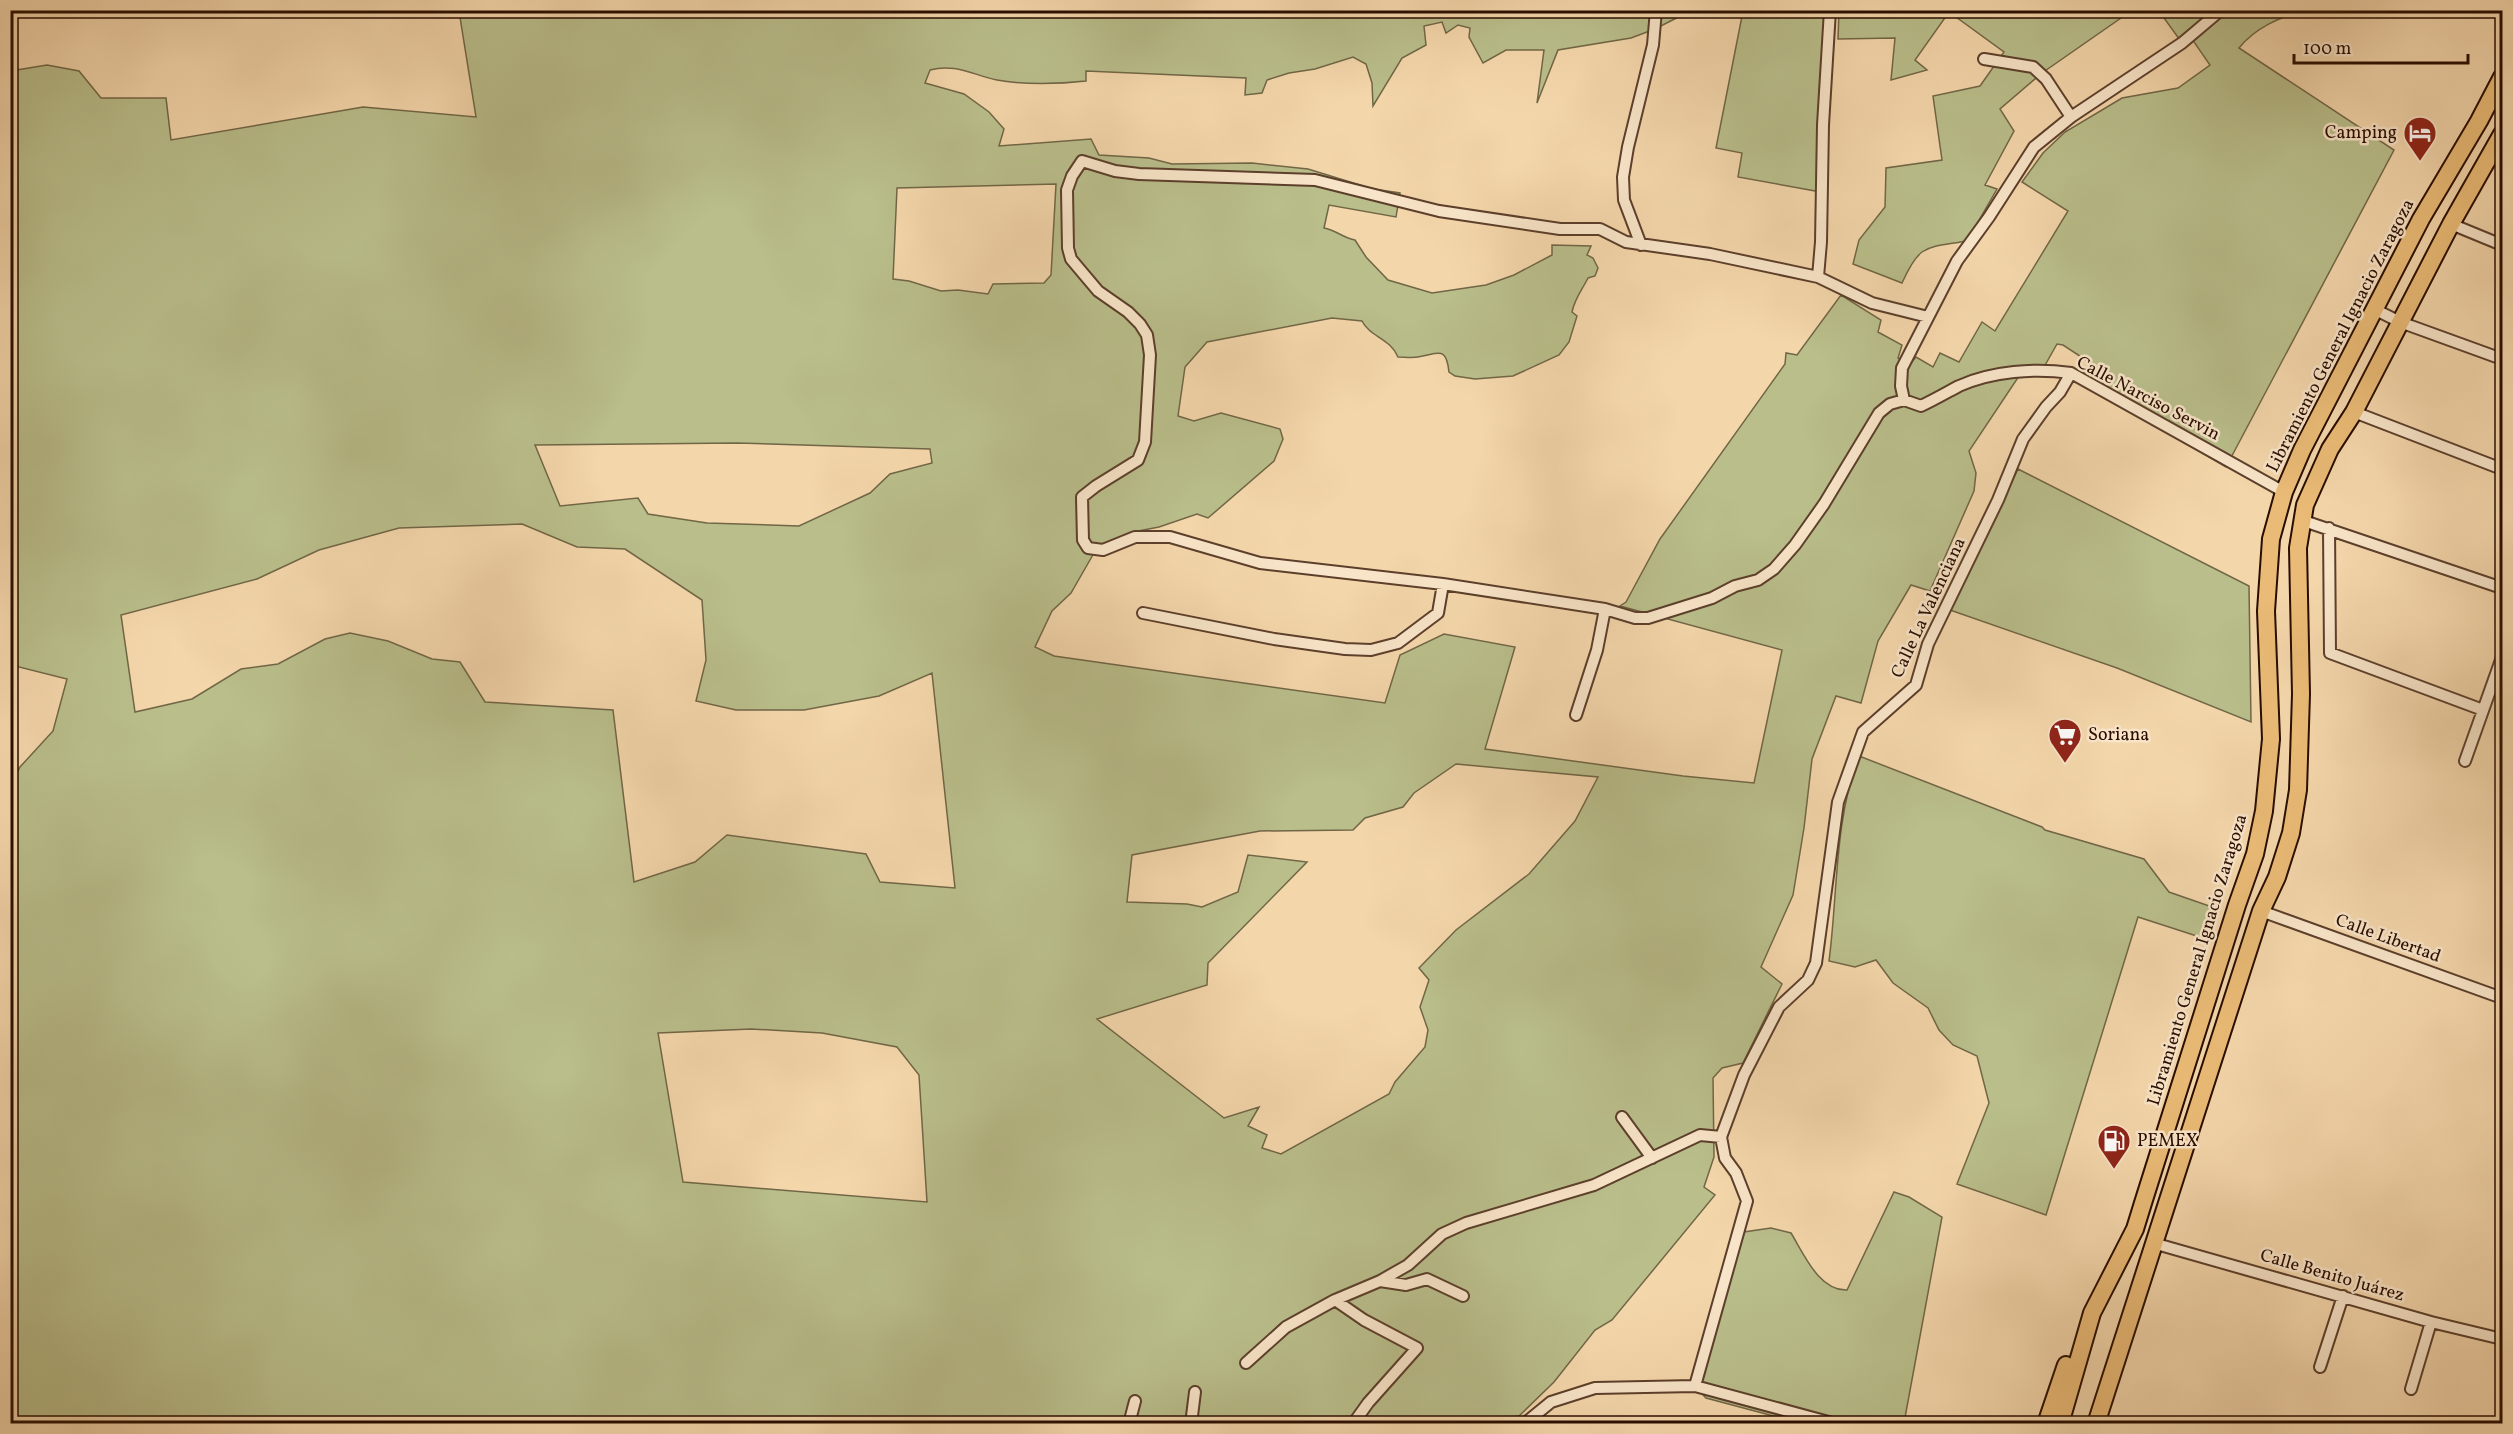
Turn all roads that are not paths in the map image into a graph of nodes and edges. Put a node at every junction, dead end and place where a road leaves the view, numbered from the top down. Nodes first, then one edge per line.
1 (1656, 10) edge
2 (1830, 10) edge
3 (2221, 10) edge
4 (1984, 59) dead end
5 (2502, 77) edge
6 (2072, 117) junction
7 (2502, 134) edge
8 (2451, 225) junction
9 (2502, 244) edge
10 (1641, 245) junction
11 (1818, 277) junction
12 (2374, 309) junction
13 (1928, 317) junction
14 (2405, 324) junction
15 (2502, 359) edge
16 (2071, 373) junction
17 (1904, 400) junction
18 (2354, 412) junction
19 (2502, 469) edge
20 (2284, 492) junction
21 (2301, 520) junction
22 (2329, 528) junction
23 (1443, 584) junction
24 (2502, 588) edge
25 (1605, 609) junction
26 (1143, 613) dead end
27 (2502, 657) edge
28 (2483, 710) junction
29 (1576, 715) dead end
30 (2465, 761) dead end
31 (2261, 911) junction
32 (2502, 998) edge
33 (1622, 1117) dead end
34 (1721, 1137) junction
35 (1652, 1158) junction
36 (2153, 1243) junction
37 (1380, 1281) junction
38 (1463, 1296) dead end
39 (2343, 1296) junction
40 (1335, 1300) junction
41 (2092, 1313) junction
42 (2432, 1322) junction
43 (2502, 1338) edge
44 (1246, 1363) dead end
45 (2320, 1367) dead end
46 (1695, 1386) junction
47 (2411, 1389) dead end
48 (1196, 1392) dead end
49 (1136, 1401) dead end
50 (2502, 1416) edge
51 (1129, 1424) edge
52 (1191, 1424) edge
53 (1353, 1424) edge
54 (1524, 1424) edge
55 (1836, 1424) edge
56 (2046, 1424) edge
57 (2060, 1424) edge
58 (2096, 1424) edge
59 (2500, 1424) edge

1 - 10 street
2 - 11 street
3 - 6 street
4 - 6 street
5 - 12 main road, Libramiento General Ignacio Zaragoza
6 - 13 street
7 - 8 main road
8 - 9 street
8 - 14 main road
10 - 11 street
10 - 23 street
11 - 13 street
12 - 14 street
12 - 20 main road, Libramiento General Ignacio Zaragoza
13 - 17 street
14 - 15 street
14 - 18 main road
16 - 17 street, Calle Narciso Servin
16 - 20 street, Calle Narciso Servin
16 - 34 street, Calle La Valenciana
17 - 25 street
18 - 19 street
18 - 21 main road
20 - 41 main road, Libramiento General Ignacio Zaragoza
21 - 22 street
21 - 31 main road
22 - 24 street
22 - 28 street
23 - 25 street
23 - 26 street
25 - 29 street
27 - 28 street
28 - 30 street
31 - 32 street, Calle Libertad
31 - 36 main road
33 - 35 street
34 - 35 street
34 - 46 street
35 - 37 street
36 - 39 street, Calle Benito Juárez
36 - 58 main road
37 - 38 street
37 - 40 street
39 - 42 street, Calle Benito Juárez
39 - 45 street
40 - 44 street
40 - 53 street
41 - 56 main road
41 - 57 main road, Libramiento General Ignacio Zaragoza
42 - 43 street, Calle Benito Juárez
42 - 47 street
46 - 54 street
46 - 55 street
48 - 52 street
49 - 51 street
50 - 59 street

